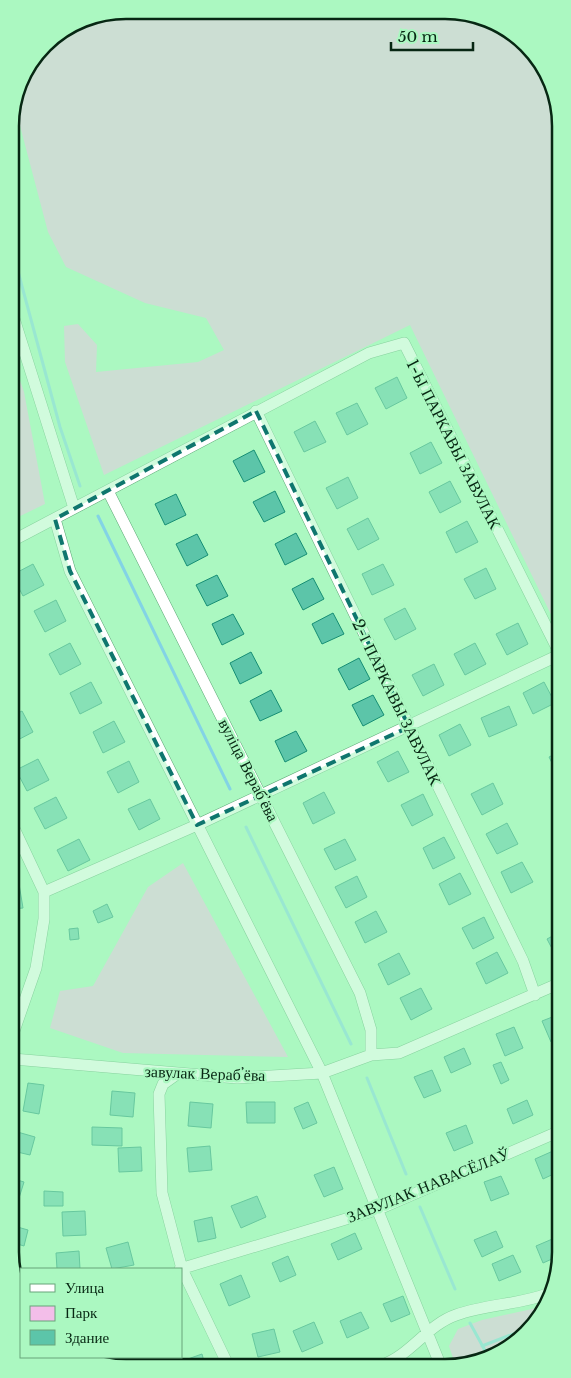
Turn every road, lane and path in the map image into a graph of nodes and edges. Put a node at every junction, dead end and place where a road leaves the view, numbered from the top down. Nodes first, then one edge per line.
1 (19, 334) edge
2 (256, 411) junction
3 (108, 491) junction
4 (74, 508) junction
5 (55, 519) junction
6 (19, 537) edge
7 (552, 639) edge
8 (552, 656) edge
9 (409, 727) junction
10 (261, 794) junction
11 (197, 825) junction
12 (19, 839) edge
13 (44, 892) junction
14 (552, 987) edge
15 (535, 995) junction
16 (19, 1017) edge
17 (370, 1055) junction
18 (19, 1060) edge
19 (322, 1073) junction
20 (177, 1074) junction
21 (552, 1134) edge
22 (379, 1209) junction
23 (181, 1268) edge
24 (182, 1269) edge
25 (182, 1271) edge
26 (543, 1296) edge
27 (428, 1331) junction
28 (225, 1359) edge
29 (391, 1359) edge
30 (438, 1359) edge

1 - 4 street
2 - 3 street, 1-Ы ПАРКАВЫ ЗАВУЛАК
2 - 7 street, 1-Ы ПАРКАВЫ ЗАВУЛАК
2 - 9 street, 2-І ПАРКАВЫ ЗАВУЛАК
3 - 4 street, 1-Ы ПАРКАВЫ ЗАВУЛАК
3 - 10 street, вуліца Верабʼёва
4 - 5 street, 1-Ы ПАРКАВЫ ЗАВУЛАК
5 - 6 street, 1-Ы ПАРКАВЫ ЗАВУЛАК
5 - 11 street
8 - 9 street
9 - 10 street
9 - 15 street, 2-І ПАРКАВЫ ЗАВУЛАК
10 - 11 street
10 - 17 street, вуліца Верабʼёва
11 - 13 street
11 - 19 street
12 - 13 street
13 - 16 street
14 - 15 street, завулак Верабʼёва
15 - 17 street, завулак Верабʼёва
17 - 19 street, завулак Верабʼёва
18 - 20 street, завулак Верабʼёва
19 - 20 street, завулак Верабʼёва
19 - 22 street
20 - 23 street
21 - 22 street, ЗАВУЛАК НАВАСЁЛАЎ
22 - 24 street, ЗАВУЛАК НАВАСЁЛАЎ
22 - 27 street
25 - 28 street
26 - 27 street
27 - 29 street
27 - 30 street

